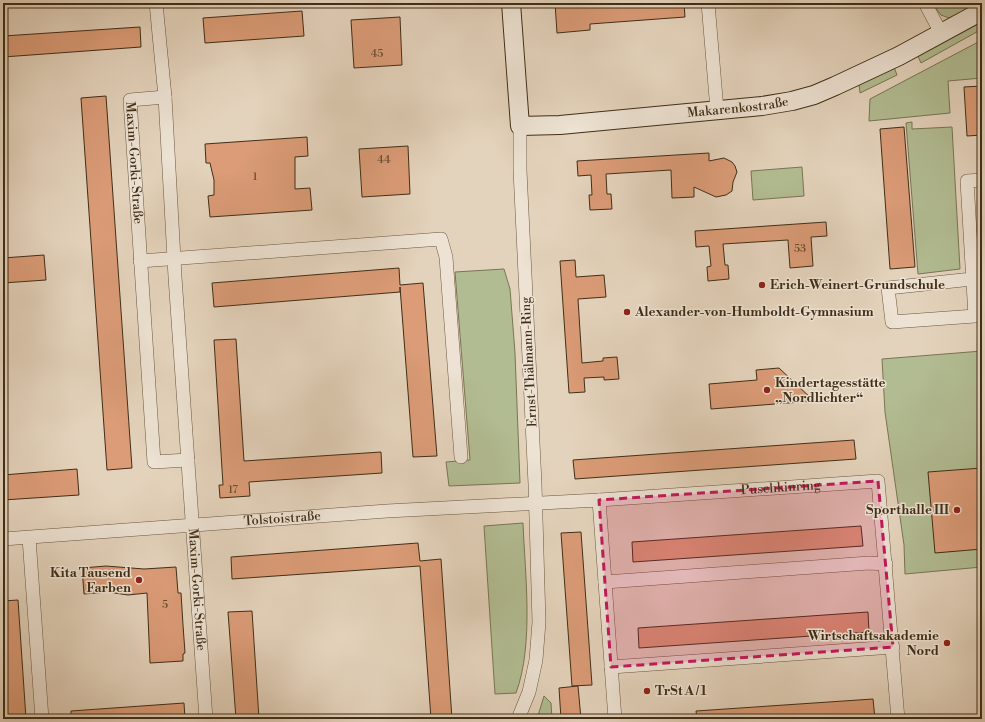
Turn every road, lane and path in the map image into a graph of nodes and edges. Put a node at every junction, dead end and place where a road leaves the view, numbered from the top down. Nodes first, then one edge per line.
1 (156, 3) edge
2 (511, 3) edge
3 (708, 3) edge
4 (924, 3) edge
5 (982, 11) edge
6 (941, 33) junction
7 (165, 98) junction
8 (717, 110) junction
9 (520, 126) junction
10 (982, 180) edge
11 (174, 259) junction
12 (140, 261) junction
13 (972, 279) junction
14 (461, 457) dead end
15 (188, 460) junction
16 (599, 500) junction
17 (535, 503) junction
18 (193, 526) junction
19 (29, 538) junction
20 (3, 539) edge
21 (886, 564) junction
22 (605, 582) junction
23 (893, 647) junction
24 (611, 667) junction
25 (42, 719) edge
26 (206, 719) edge
27 (518, 719) edge
28 (615, 719) edge
29 (898, 719) edge

1 - 7 street, Maxim-Gorki-Straße
2 - 9 street, Ernst-Thälmann-Ring
3 - 8 street
4 - 6 street
5 - 6 street, Makarenkostraße
6 - 8 street, Makarenkostraße
7 - 11 street, Maxim-Gorki-Straße
7 - 12 street, Maxim-Gorki-Straße
8 - 9 street, Makarenkostraße
9 - 17 street, Ernst-Thälmann-Ring
10 - 13 street
11 - 12 street
11 - 14 street
11 - 15 street, Maxim-Gorki-Straße
12 - 15 street, Maxim-Gorki-Straße
13 - 13 street
15 - 18 street, Maxim-Gorki-Straße
16 - 17 street, Puschkinring
16 - 21 street, Puschkinring
16 - 22 street
17 - 18 street, Tolstoistraße
17 - 27 street, Ernst-Thälmann-Ring
18 - 19 street, Tolstoistraße
18 - 26 street, Maxim-Gorki-Straße
19 - 20 street, Tolstoistraße
19 - 25 street
21 - 22 street
21 - 23 street, Puschkinring
22 - 24 street
23 - 24 street
23 - 29 street, Puschkinring
24 - 28 street

